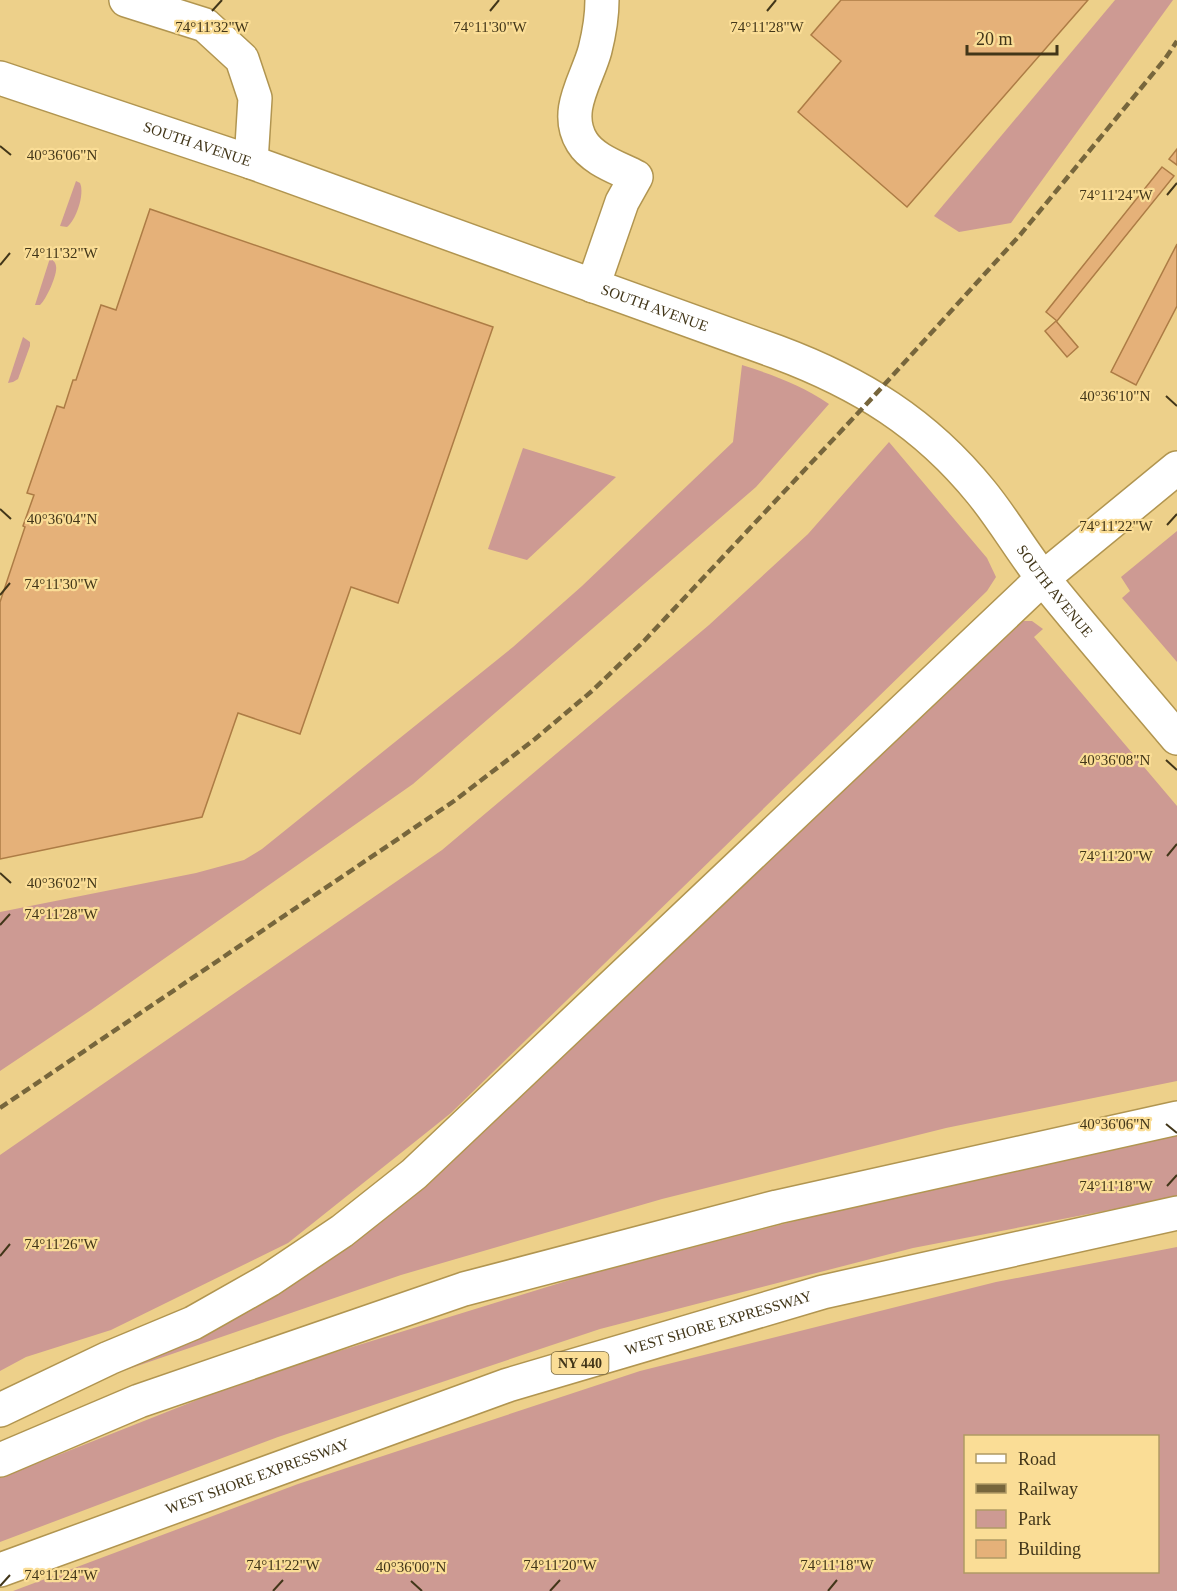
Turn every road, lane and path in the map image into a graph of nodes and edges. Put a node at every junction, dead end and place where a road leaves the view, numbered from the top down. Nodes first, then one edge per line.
1 (126, 0) edge
2 (602, 0) edge
3 (0, 78) edge
4 (251, 162) junction
5 (593, 286) junction
6 (1177, 468) edge
7 (1043, 578) junction
8 (1177, 738) edge
9 (1177, 1118) edge
10 (1177, 1213) edge
11 (0, 1410) edge
12 (0, 1460) edge
13 (0, 1570) edge

1 - 4 main road
2 - 5 main road
3 - 4 main road, SOUTH AVENUE
4 - 5 main road, SOUTH AVENUE
5 - 7 main road, SOUTH AVENUE
6 - 7 main road
7 - 8 main road, SOUTH AVENUE
7 - 11 main road
9 - 12 main road
10 - 13 main road, WEST SHORE EXPRESSWAY / NY 440

